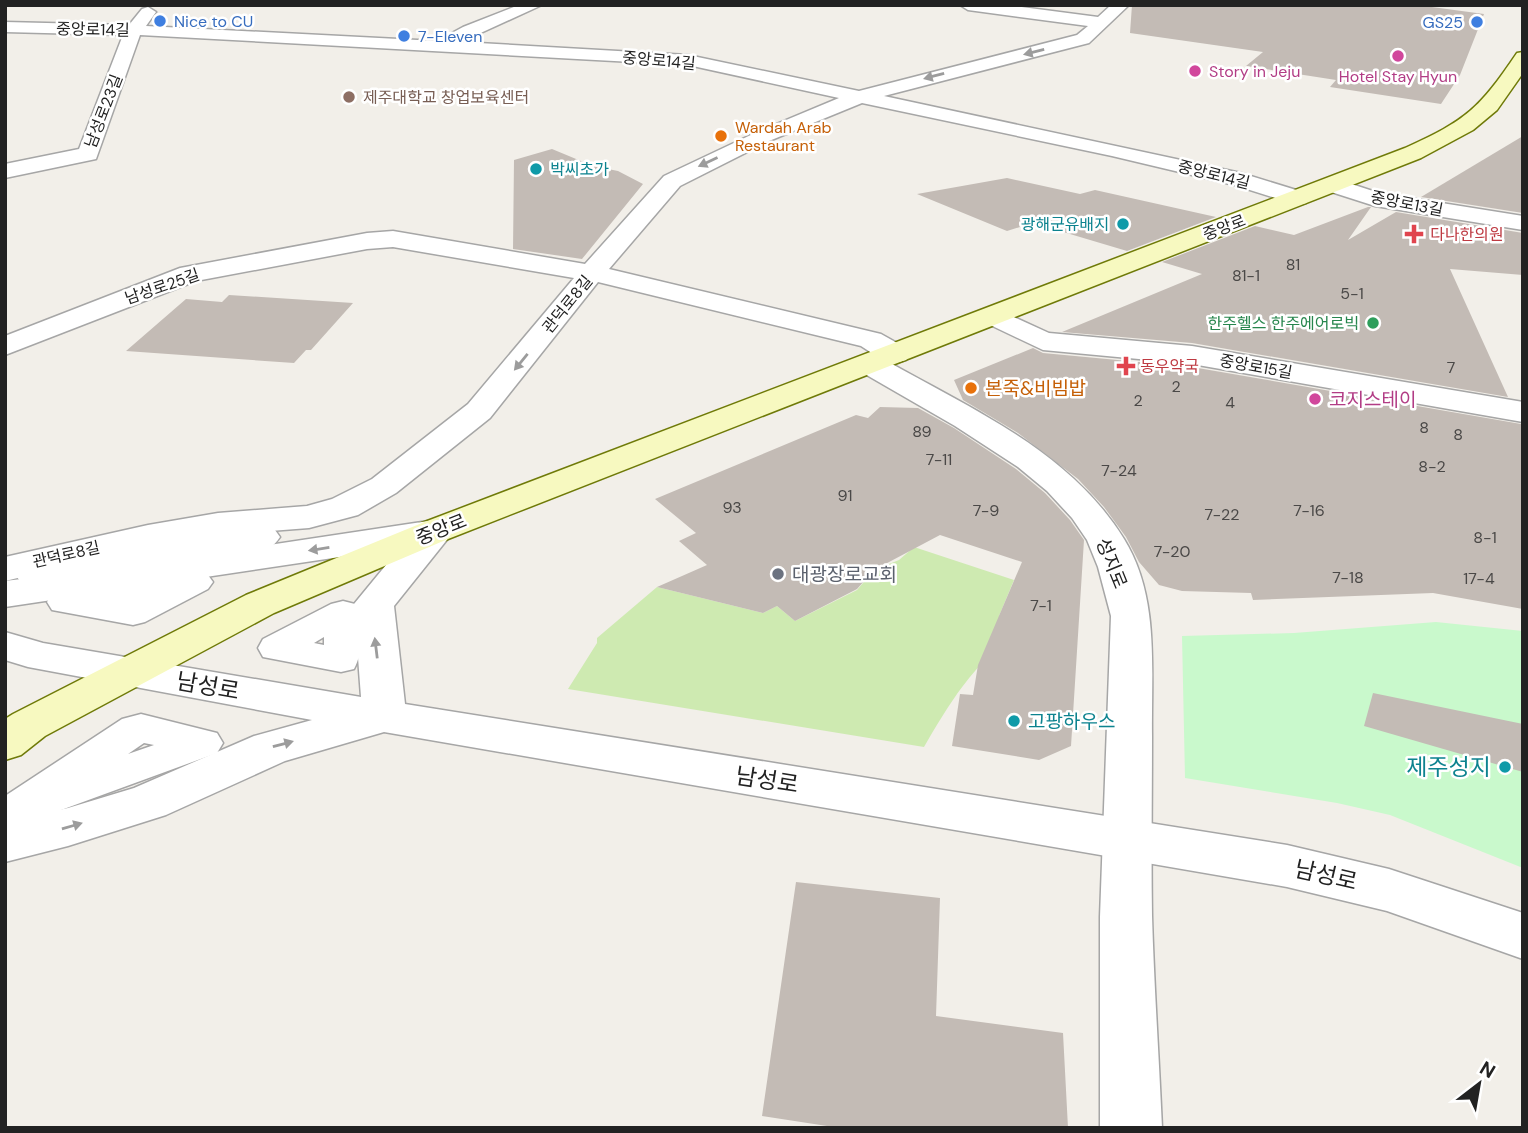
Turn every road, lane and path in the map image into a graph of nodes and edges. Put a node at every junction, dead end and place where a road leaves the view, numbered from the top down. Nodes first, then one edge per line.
1 (155, 5) edge
2 (534, 5) edge
3 (968, 5) edge
4 (1121, 5) edge
5 (1103, 23) junction
6 (5, 27) edge
7 (134, 30) junction
8 (442, 46) junction
9 (1523, 57) edge
10 (861, 96) junction
11 (5, 171) edge
12 (1333, 185) junction
13 (1298, 198) junction
14 (1523, 223) edge
15 (593, 273) junction
16 (994, 316) junction
17 (5, 346) edge
18 (882, 359) junction
19 (1523, 412) edge
20 (435, 531) junction
21 (15, 580) edge
22 (5, 646) edge
23 (131, 672) junction
24 (385, 716) junction
25 (5, 743) edge
26 (1128, 839) junction
27 (5, 842) edge
28 (1523, 936) edge
29 (1131, 1128) edge

1 - 7 street
2 - 8 street
3 - 5 street
4 - 5 street, 관덕로8길
5 -> 10 street, 관덕로8길
6 - 7 street, 중앙로14길
7 - 8 street, 중앙로14길
7 - 11 street, 남성로23길
8 - 10 street, 중앙로14길
9 - 12 main road, 중앙로
10 - 13 street, 중앙로14길
10 -> 15 street, 관덕로8길
12 - 13 main road, 중앙로
12 - 14 street, 중앙로13길
13 - 16 main road, 중앙로
15 - 17 street, 남성로25길
15 - 18 street
15 -> 21 street, 관덕로8길
16 - 18 main road, 중앙로
16 - 19 street, 중앙로15길
18 - 20 main road, 중앙로
18 - 26 street, 성지로
20 -> 21 street
20 - 23 main road, 중앙로
24 -> 20 street
21 - 21 street
22 - 23 street, 남성로
23 - 24 street, 남성로
23 - 25 main road, 중앙로
24 - 26 street, 남성로
27 -> 24 street
26 - 28 street, 남성로
26 - 29 street, 성지로

